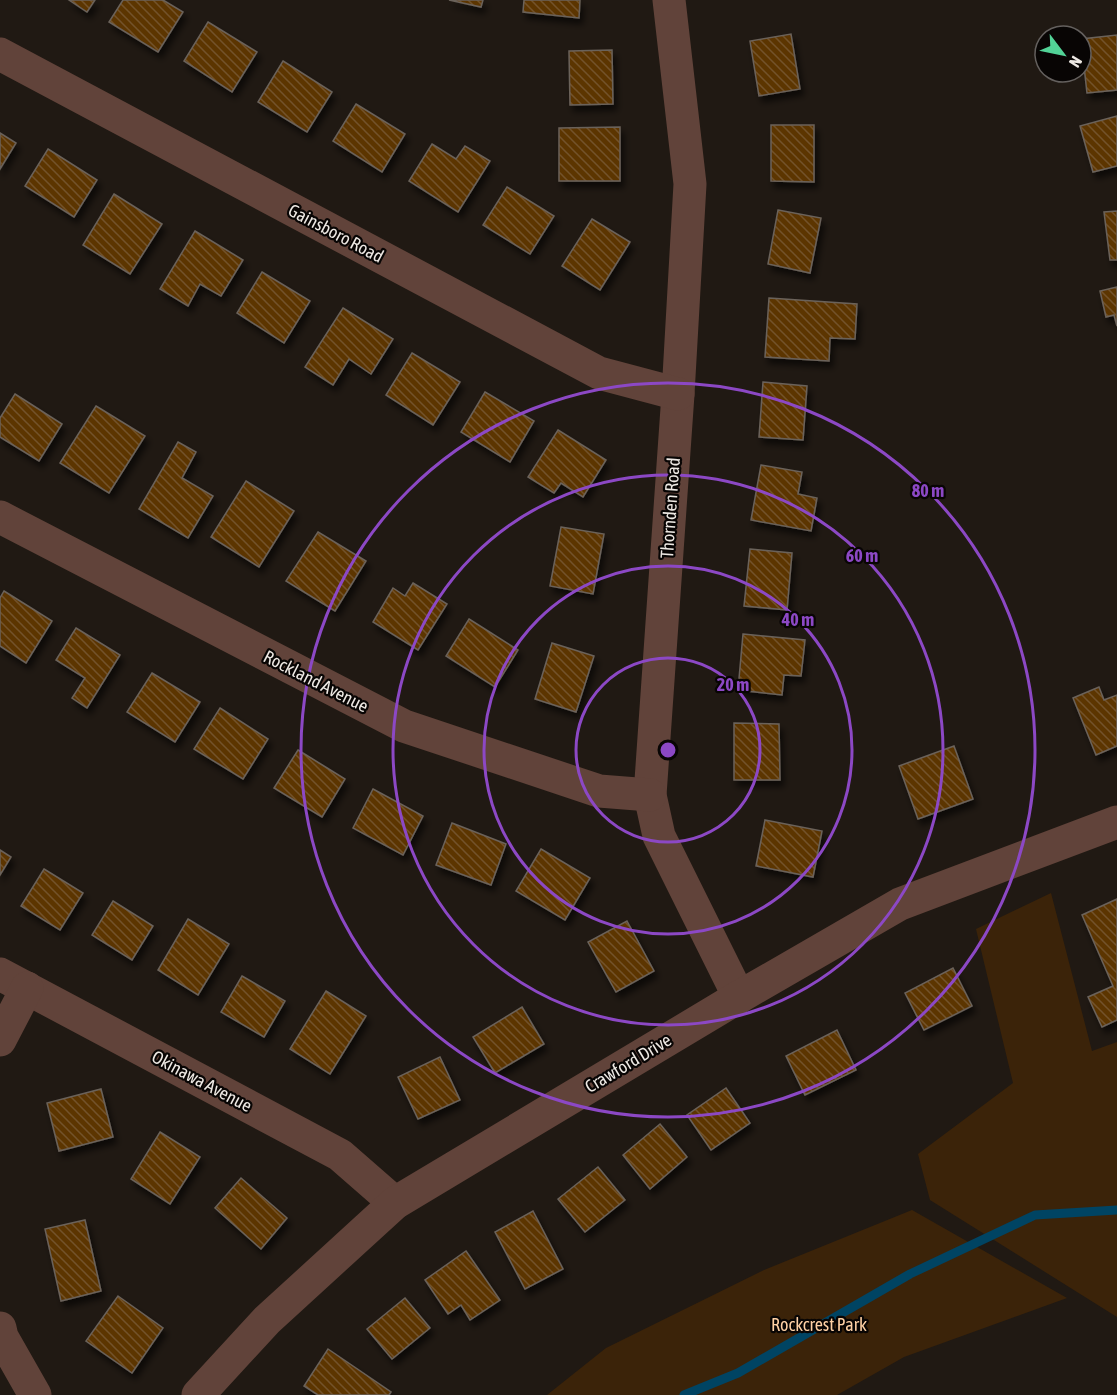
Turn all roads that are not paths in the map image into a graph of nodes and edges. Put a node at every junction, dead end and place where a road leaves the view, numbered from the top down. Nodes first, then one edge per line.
1 (669, 0) edge
2 (0, 54) edge
3 (678, 394) junction
4 (0, 517) edge
5 (650, 795) junction
6 (1117, 822) edge
7 (14, 981) edge
8 (739, 997) junction
9 (0, 1040) edge
10 (395, 1203) junction
11 (0, 1328) edge
12 (35, 1395) edge
13 (198, 1395) edge

1 - 3 street, Thornden Road
2 - 3 street, Gainsboro Road
3 - 5 street, Thornden Road
4 - 5 street, Rockland Avenue
5 - 8 street, Thornden Road
6 - 8 street, Crawford Drive
7 - 9 street
7 - 10 street, Okinawa Avenue
8 - 10 street, Crawford Drive
10 - 13 street, Crawford Drive
11 - 12 street

